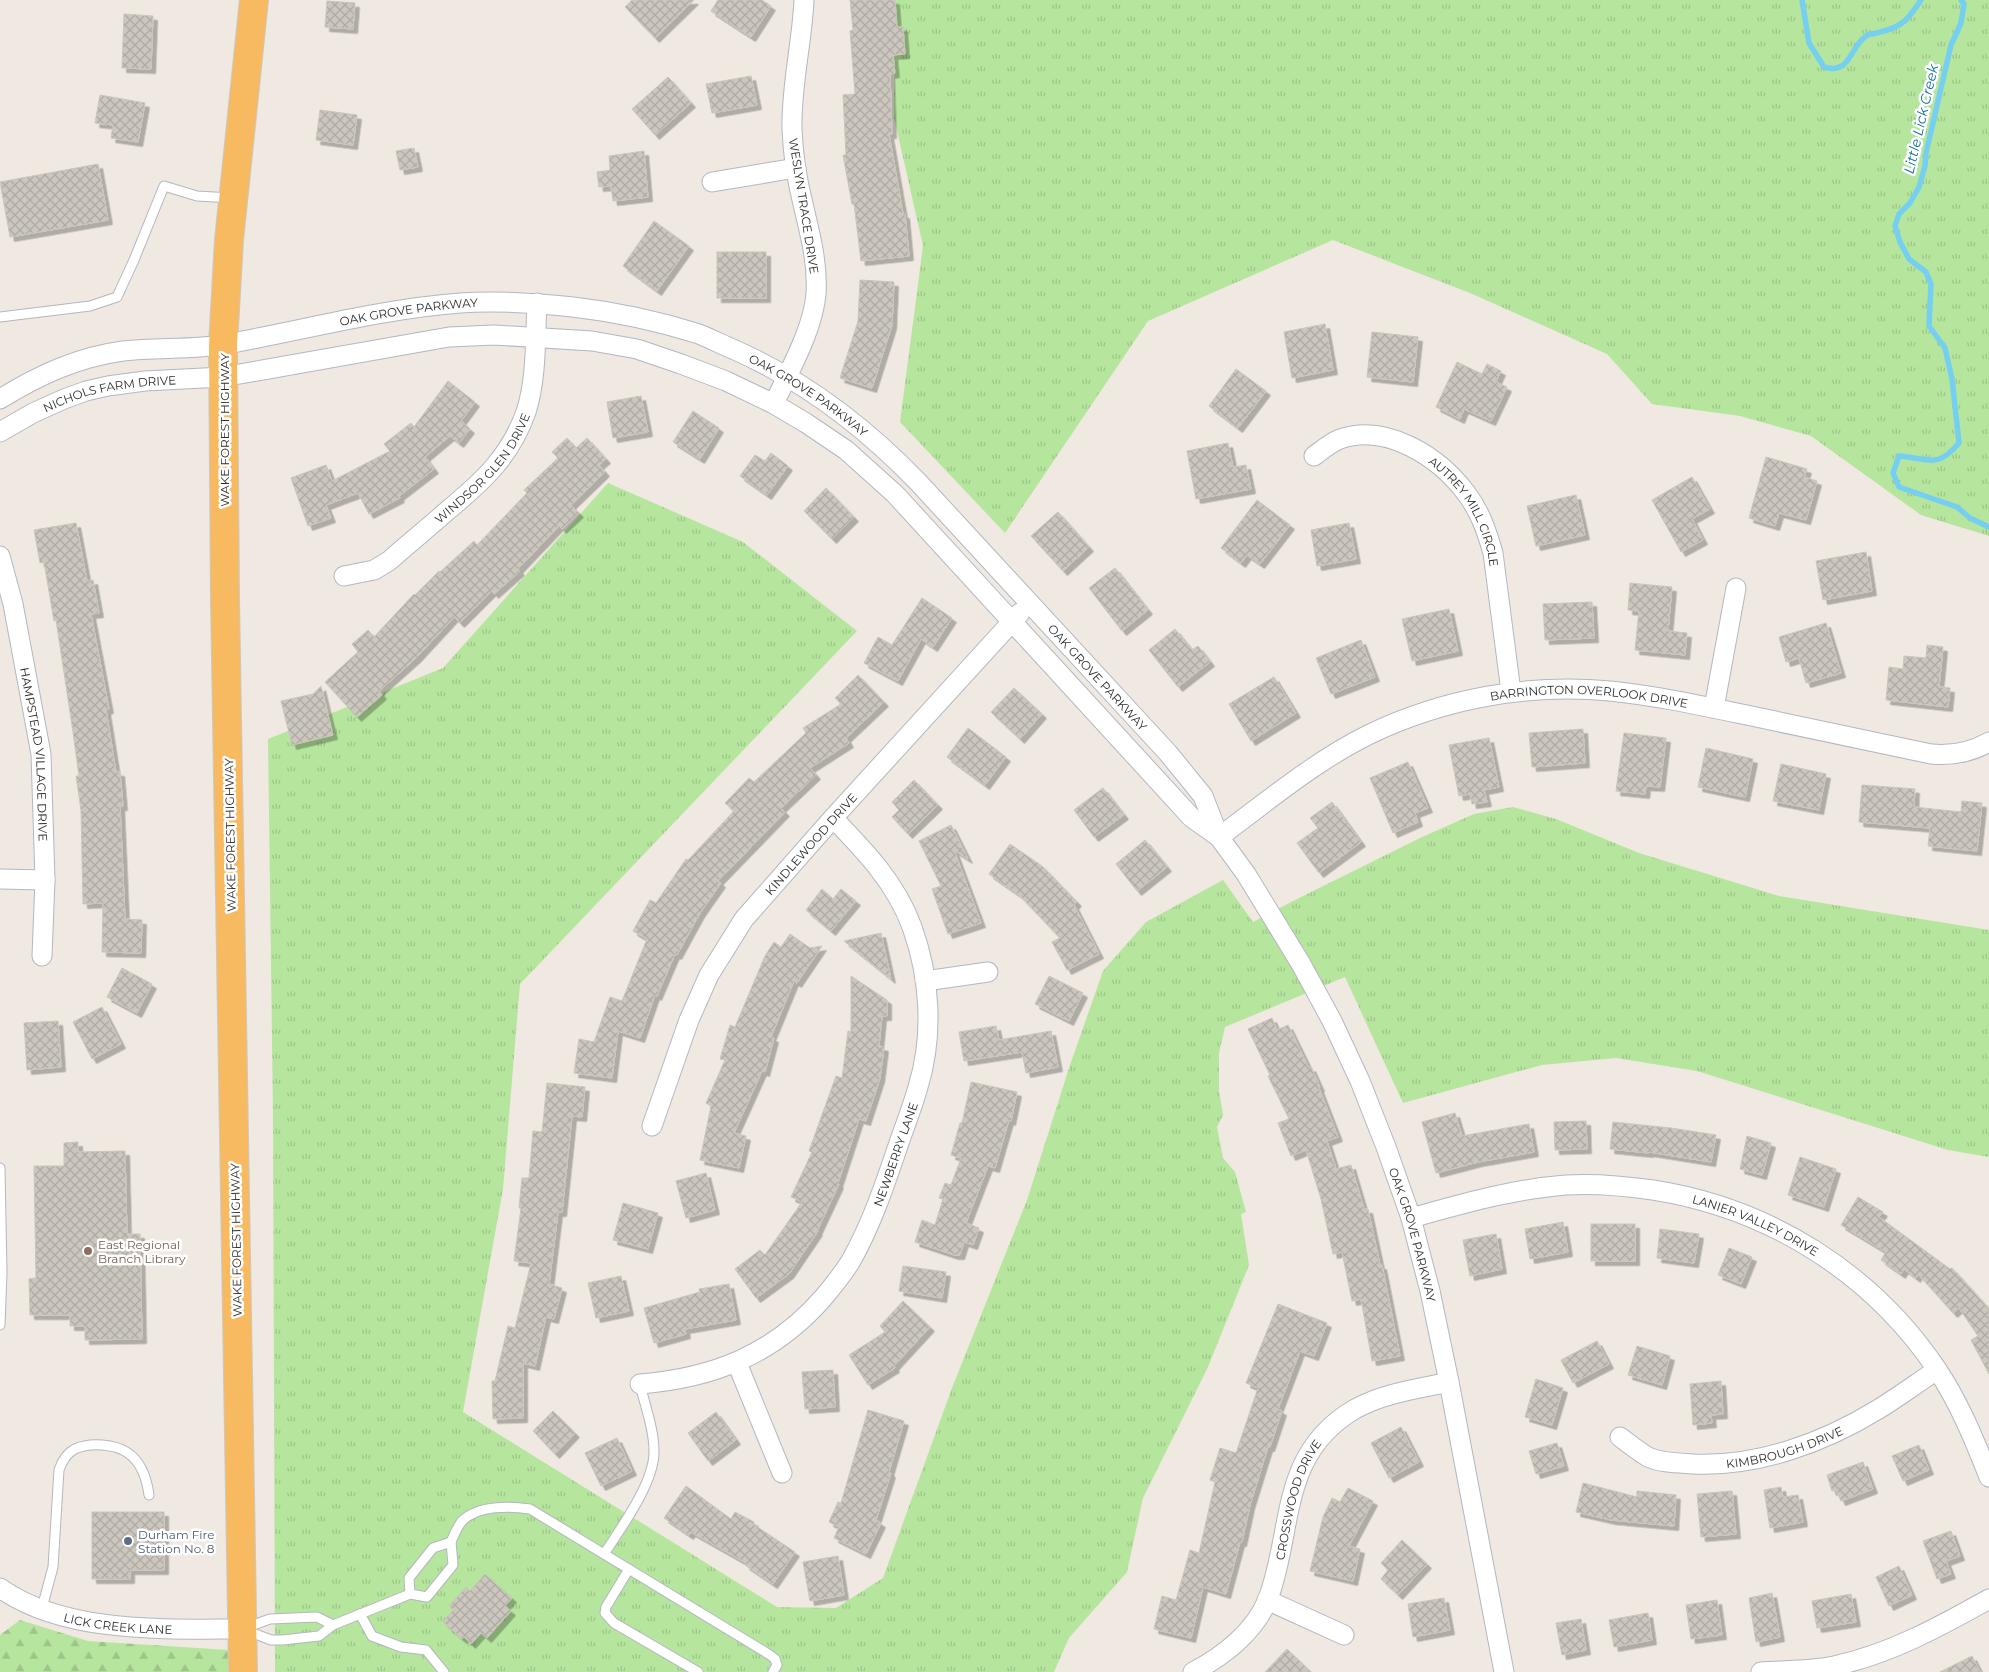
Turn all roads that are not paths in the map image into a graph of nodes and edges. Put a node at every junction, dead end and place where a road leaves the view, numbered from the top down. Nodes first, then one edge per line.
1 (254, 0) edge
2 (804, 0) edge
3 (796, 168) junction
4 (712, 182) dead end
5 (234, 198) junction
6 (537, 303) junction
7 (0, 317) edge
8 (535, 338) junction
9 (224, 344) junction
10 (223, 377) junction
11 (786, 377) junction
12 (0, 399) edge
13 (774, 404) junction
14 (0, 432) edge
15 (1314, 456) dead end
16 (0, 556) edge
17 (344, 576) dead end
18 (1736, 588) dead end
19 (1030, 603) junction
20 (1012, 620) junction
21 (1511, 692) junction
22 (1714, 708) junction
23 (1989, 742) edge
24 (833, 818) junction
25 (1219, 836) junction
26 (0, 879) edge
27 (45, 880) junction
28 (42, 956) dead end
29 (988, 972) dead end
30 (925, 981) junction
31 (652, 1126) dead end
32 (0, 1168) edge
33 (1411, 1218) junction
34 (0, 1325) edge
35 (737, 1363) junction
36 (1937, 1370) junction
37 (1450, 1382) junction
38 (640, 1384) joint
39 (1620, 1437) dead end
40 (782, 1473) dead end
41 (1989, 1477) edge
42 (149, 1495) dead end
43 (451, 1542) junction
44 (604, 1554) junction
45 (629, 1569) junction
46 (0, 1588) edge
47 (410, 1594) junction
48 (1989, 1599) edge
49 (1267, 1600) junction
50 (42, 1608) junction
51 (360, 1614) junction
52 (333, 1625) junction
53 (242, 1629) junction
54 (1344, 1635) dead end
55 (1833, 1669) edge
56 (243, 1672) edge
57 (444, 1672) edge
58 (698, 1672) edge
59 (773, 1672) edge
60 (1193, 1672) edge
61 (1504, 1672) edge
62 (1761, 1672) edge

1 - 5 highway, WAKE FOREST HIGHWAY
2 - 3 street, WESLYN TRACE DRIVE
3 - 4 street
3 - 11 street, WESLYN TRACE DRIVE
5 - 7 lane
5 - 9 highway, WAKE FOREST HIGHWAY
6 - 8 street, WINDSOR GLEN DRIVE
6 - 9 street, OAK GROVE PARKWAY
6 - 11 street, OAK GROVE PARKWAY
8 - 10 street, OAK GROVE PARKWAY
8 - 13 street, OAK GROVE PARKWAY
8 - 17 street, WINDSOR GLEN DRIVE
9 - 10 highway, WAKE FOREST HIGHWAY
9 - 12 street
10 - 14 street, NICHOLS FARM DRIVE
10 - 53 highway, WAKE FOREST HIGHWAY
11 - 13 street, WESLYN TRACE DRIVE
11 - 19 street, OAK GROVE PARKWAY
13 - 20 street, OAK GROVE PARKWAY
15 - 21 street, AUTREY MILL CIRCLE
16 - 27 street, HAMPSTEAD VILLAGE DRIVE
18 - 22 street
19 - 20 street, KINDLEWOOD DRIVE
19 - 25 street, OAK GROVE PARKWAY
20 - 24 street, KINDLEWOOD DRIVE
20 - 25 street, OAK GROVE PARKWAY
21 - 22 street, BARRINGTON OVERLOOK DRIVE
21 - 25 street, BARRINGTON OVERLOOK DRIVE
22 - 23 street, BARRINGTON OVERLOOK DRIVE
24 - 30 street, NEWBERRY LANE
24 - 31 street, KINDLEWOOD DRIVE
25 - 33 street, OAK GROVE PARKWAY
26 - 27 street
27 - 28 street, HAMPSTEAD VILLAGE DRIVE
29 - 30 street
30 - 35 street, NEWBERRY LANE
32 - 34 lane
33 - 36 street, LANIER VALLEY DRIVE
33 - 37 street, OAK GROVE PARKWAY
35 - 38 street, NEWBERRY LANE
35 - 40 street
36 - 39 street, KIMBROUGH DRIVE
36 - 41 street, LANIER VALLEY DRIVE
37 - 49 street, CROSSWOOD DRIVE
37 - 61 street, OAK GROVE PARKWAY
38 - 44 lane
42 - 50 lane
43 - 44 lane
43 - 47 lane
43 - 47 lane
44 - 45 lane
45 - 58 lane
45 - 59 lane
46 - 50 street, LICK CREEK LANE
47 - 51 lane
48 - 55 street
49 - 54 street
49 - 60 street, CROSSWOOD DRIVE
50 - 53 street, LICK CREEK LANE
51 - 52 lane
51 - 57 lane
52 - 53 lane
52 - 53 lane
53 - 56 highway, WAKE FOREST HIGHWAY
55 - 62 street

